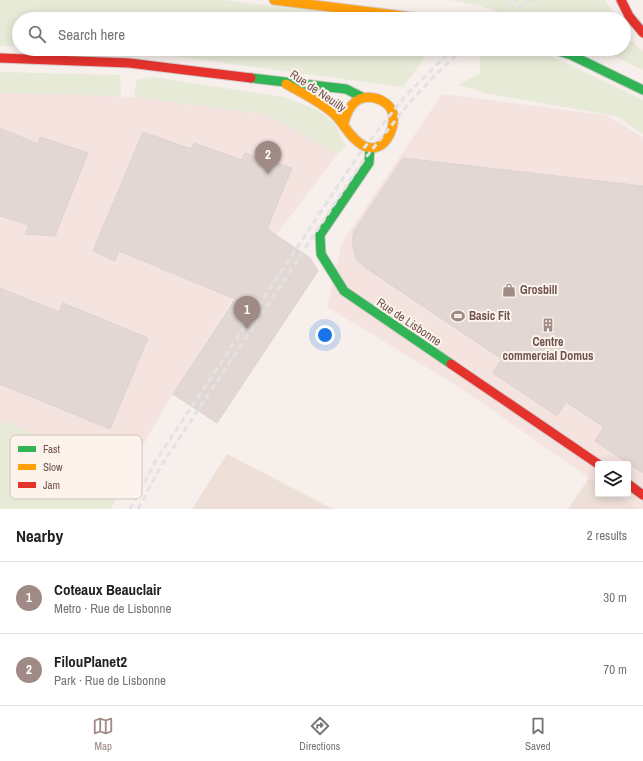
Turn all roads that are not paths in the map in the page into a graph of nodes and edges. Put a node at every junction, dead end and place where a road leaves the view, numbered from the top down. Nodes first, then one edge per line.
1 (274, 0) edge
2 (621, 0) edge
3 (371, 12) edge
4 (627, 12) edge
5 (631, 18) edge
6 (643, 33) edge
7 (573, 56) edge
8 (0, 58) edge
9 (279, 80) junction
10 (643, 90) edge
11 (362, 97) junction
12 (344, 123) junction
13 (370, 148) junction
14 (595, 462) edge
15 (631, 486) edge
16 (643, 495) edge

1 - 3 main road
2 - 4 main road
5 - 6 main road
7 - 10 main road
8 - 9 main road, Rue de Neuilly
9 - 11 main road, Rue de Neuilly
9 - 12 main road, Rue de Neuilly
11 - 12 main road
11 - 13 main road
12 - 13 main road
13 - 14 main road, Rue de Lisbonne
15 - 16 main road

